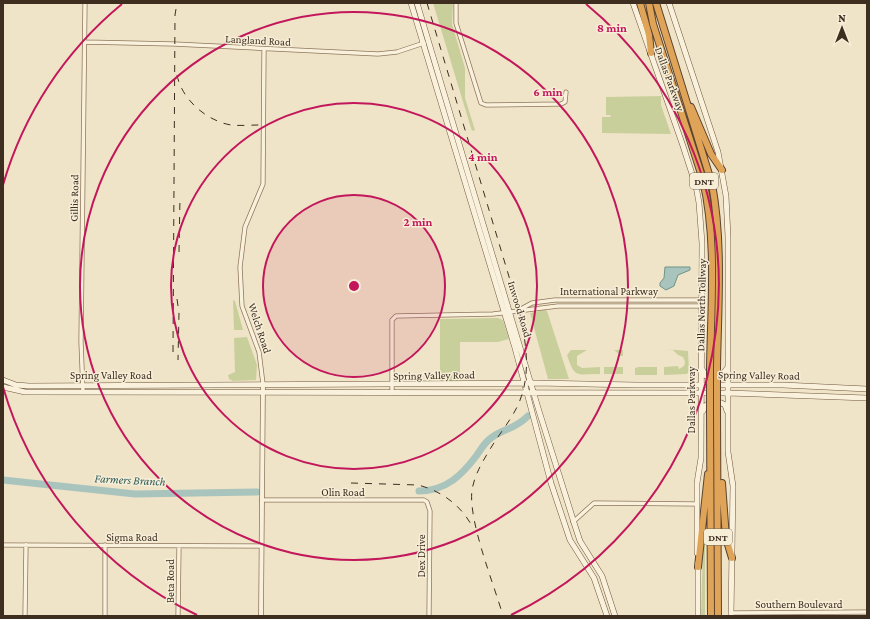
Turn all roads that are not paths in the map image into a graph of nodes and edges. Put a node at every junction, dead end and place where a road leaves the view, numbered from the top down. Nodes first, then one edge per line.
1 (85, 3) edge
2 (411, 3) edge
3 (417, 3) edge
4 (456, 3) edge
5 (633, 3) edge
6 (640, 3) edge
7 (649, 3) edge
8 (656, 3) edge
9 (669, 3) edge
10 (85, 42) junction
11 (426, 42) junction
12 (264, 50) junction
13 (651, 53) junction
14 (683, 91) junction
15 (566, 92) dead end
16 (452, 118) junction
17 (445, 121) junction
18 (722, 170) junction
19 (483, 223) junction
20 (477, 224) junction
21 (702, 300) junction
22 (702, 306) junction
23 (519, 310) junction
24 (510, 312) junction
25 (503, 313) junction
26 (728, 366) junction
27 (701, 368) junction
28 (3, 380) edge
29 (525, 383) junction
30 (263, 384) junction
31 (441, 384) junction
32 (531, 384) junction
33 (572, 384) junction
34 (728, 384) junction
35 (83, 385) junction
36 (148, 385) junction
37 (392, 385) junction
38 (600, 385) junction
39 (701, 385) junction
40 (783, 385) junction
41 (3, 387) edge
42 (842, 389) junction
43 (867, 389) edge
44 (83, 392) junction
45 (263, 392) junction
46 (392, 392) junction
47 (442, 392) junction
48 (526, 392) junction
49 (533, 392) junction
50 (562, 392) junction
51 (578, 392) junction
52 (148, 393) junction
53 (728, 393) junction
54 (701, 394) junction
55 (785, 394) junction
56 (843, 398) junction
57 (867, 398) edge
58 (701, 418) junction
59 (728, 418) junction
60 (710, 458) junction
61 (718, 458) junction
62 (555, 460) junction
63 (545, 462) junction
64 (262, 500) junction
65 (424, 500) joint
66 (697, 504) junction
67 (573, 522) junction
68 (565, 525) junction
69 (3, 545) edge
70 (26, 545) junction
71 (105, 545) junction
72 (179, 546) junction
73 (261, 546) junction
74 (732, 558) junction
75 (698, 567) junction
76 (867, 612) edge
77 (731, 614) edge
78 (809, 615) edge
79 (25, 616) edge
80 (105, 616) edge
81 (178, 616) edge
82 (261, 616) edge
83 (429, 616) edge
84 (608, 616) edge
85 (616, 616) edge
86 (698, 616) edge
87 (711, 616) edge
88 (718, 616) edge

1 - 10 street, Gillis Road
2 - 11 main road, Inwood Road
3 - 11 main road, Inwood Road
4 - 15 street
5 - 13 main road, Dallas Parkway
6 - 13 highway
7 - 60 highway, Dallas North Tollway / DNT, bridge
8 - 14 highway, Dallas North Tollway / DNT
9 - 18 main road, Dallas Parkway
10 - 12 street, Langland Road
10 - 35 street, Gillis Road
11 - 12 street, Langland Road
11 - 16 main road, Inwood Road
11 - 17 main road, Inwood Road
12 - 30 street, Welch Road
13 - 21 main road, Dallas Parkway
14 - 18 highway
14 - 61 highway, Dallas North Tollway / DNT, bridge
16 - 17 main road
16 - 19 main road, Inwood Road
17 - 20 main road, Inwood Road
18 - 26 main road, Dallas Parkway
19 - 20 main road
19 - 24 main road, Inwood Road
20 - 25 main road, Inwood Road
21 - 22 main road, Dallas Parkway
21 - 23 street, International Parkway
22 - 23 street, International Parkway
22 - 27 main road, Dallas Parkway
23 - 24 street, International Parkway
24 - 25 street, International Parkway
24 - 32 main road, Inwood Road
25 - 29 main road, Inwood Road
25 - 37 street, International Parkway
26 - 27 main road
26 - 34 main road, Dallas Parkway
27 - 39 main road, Dallas Parkway
28 - 35 main road, Spring Valley Road
29 - 31 main road, Spring Valley Road
29 - 32 main road, Spring Valley Road
29 - 48 main road, Inwood Road
30 - 36 main road, Spring Valley Road
30 - 37 main road, Spring Valley Road
30 - 45 street, Welch Road
31 - 37 main road, Spring Valley Road
31 - 47 main road
32 - 33 main road, Spring Valley Road
32 - 49 main road, Inwood Road
33 - 38 main road, Spring Valley Road
33 - 50 main road
34 - 39 main road, Spring Valley Road
34 - 40 main road, Spring Valley Road
34 - 53 main road, Dallas Parkway
35 - 36 main road, Spring Valley Road
35 - 44 street, Gillis Road
36 - 52 main road
37 - 46 street, International Parkway
38 - 39 main road, Spring Valley Road
38 - 51 main road
39 - 54 main road, Dallas Parkway
40 - 42 main road, Spring Valley Road
40 - 55 main road
41 - 44 main road, Spring Valley Road
42 - 43 main road, Spring Valley Road
42 - 56 main road
44 - 52 main road, Spring Valley Road
45 - 46 main road, Spring Valley Road
45 - 52 main road, Spring Valley Road
45 - 64 street, Welch Road
46 - 47 main road, Spring Valley Road
47 - 48 main road, Spring Valley Road
48 - 49 main road, Spring Valley Road
48 - 63 main road, Inwood Road
49 - 50 main road, Spring Valley Road
49 - 62 main road, Inwood Road
50 - 51 main road, Spring Valley Road
51 - 54 main road, Spring Valley Road
53 - 54 main road, Spring Valley Road
53 - 55 main road, Spring Valley Road
53 - 59 main road, Dallas Parkway
54 - 58 main road, Dallas Parkway
55 - 56 main road, Spring Valley Road
56 - 57 main road, Spring Valley Road
58 - 59 main road
58 - 66 main road, Dallas Parkway
59 - 74 main road, Dallas Parkway
60 - 75 highway
60 - 87 highway, Dallas North Tollway / DNT
61 - 74 highway
61 - 88 highway, Dallas North Tollway / DNT
62 - 63 main road
62 - 67 main road, Inwood Road
63 - 68 main road, Inwood Road
64 - 65 street, Olin Road
64 - 73 street, Welch Road
65 - 83 street, Dex Drive
66 - 67 street
66 - 75 main road, Dallas Parkway
67 - 68 main road
67 - 85 main road, Inwood Road
68 - 84 main road, Inwood Road
69 - 70 street, Sigma Road
70 - 71 street, Sigma Road
70 - 79 street
71 - 72 street, Sigma Road
71 - 80 street
72 - 73 street, Sigma Road
72 - 81 street, Beta Road
73 - 82 street, Welch Road
74 - 77 main road, Dallas Parkway
75 - 86 main road, Dallas Parkway
76 - 78 street, Southern Boulevard
77 - 78 street, Southern Boulevard

